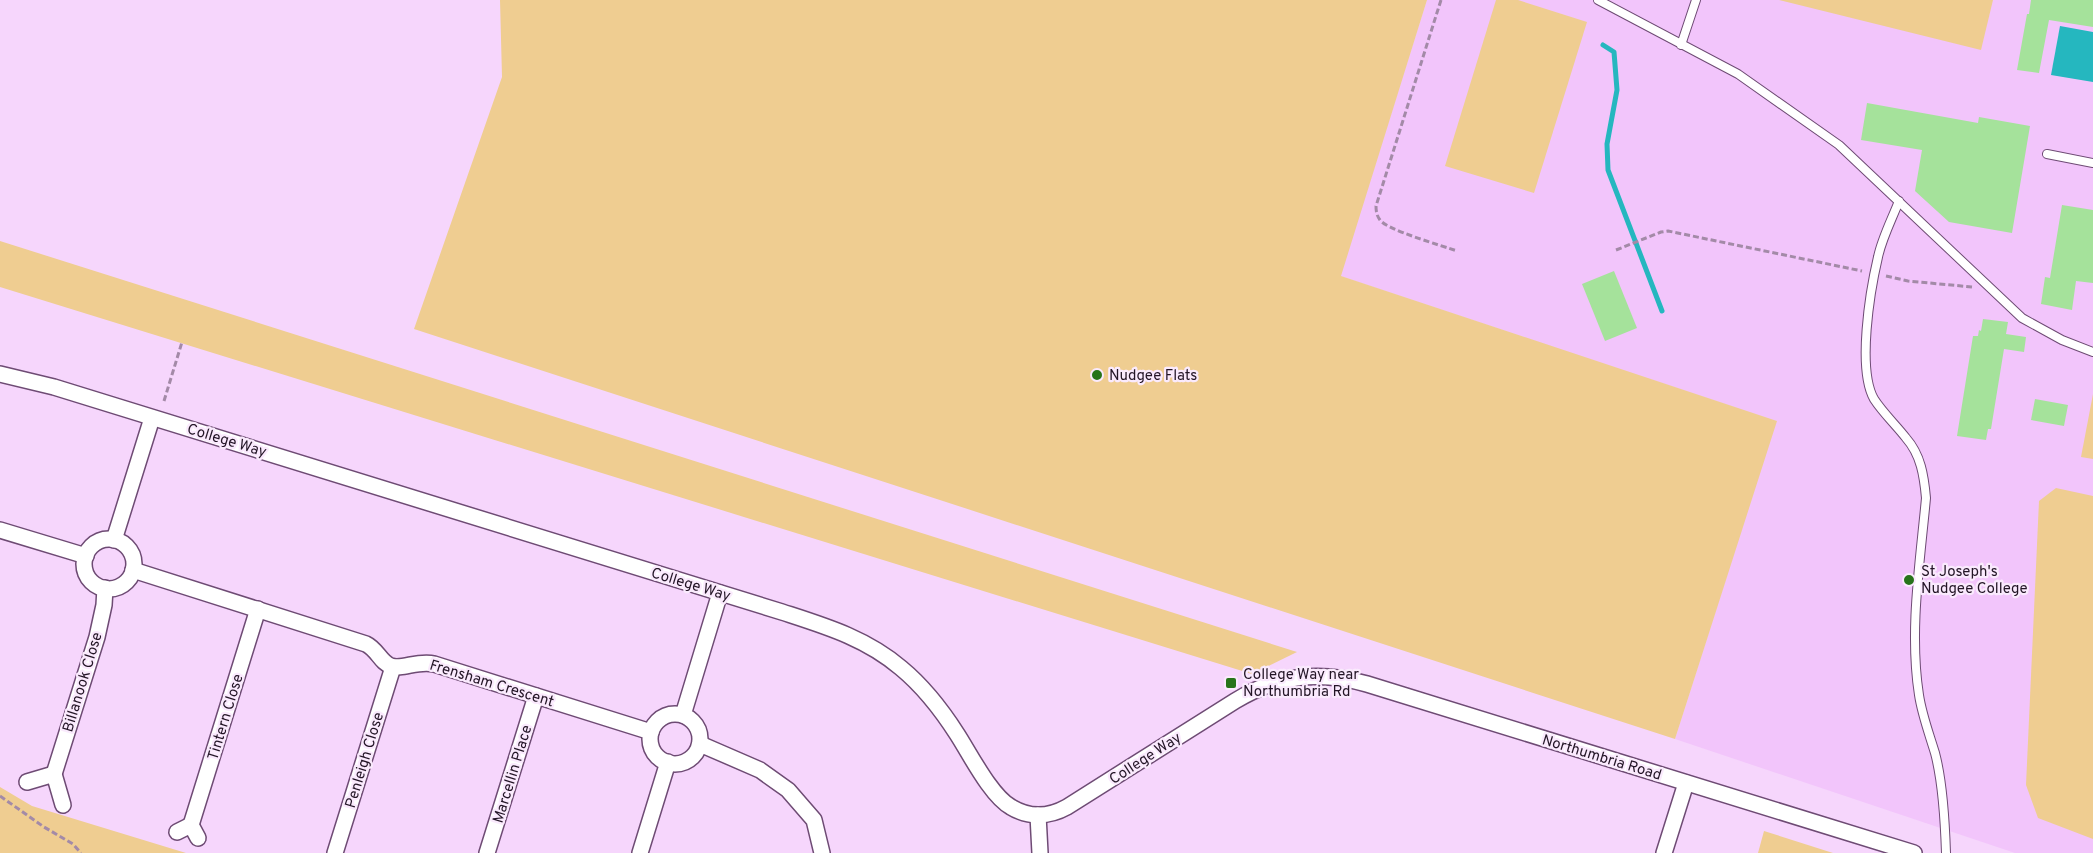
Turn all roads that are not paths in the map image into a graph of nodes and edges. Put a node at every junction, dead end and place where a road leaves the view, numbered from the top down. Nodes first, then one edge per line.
1 (1598, 0) edge
2 (1696, 0) edge
3 (1681, 45) junction
4 (2047, 154) dead end
5 (2093, 163) edge
6 (1899, 201) junction
7 (2093, 352) edge
8 (0, 374) edge
9 (152, 418) junction
10 (0, 531) edge
11 (114, 540) junction
12 (86, 556) junction
13 (133, 570) junction
14 (105, 588) junction
15 (720, 593) junction
16 (258, 609) junction
17 (393, 667) junction
18 (1288, 679) joint
19 (536, 696) junction
20 (683, 715) junction
21 (651, 732) junction
22 (700, 744) junction
23 (668, 762) junction
24 (54, 774) junction
25 (27, 782) dead end
26 (1686, 783) junction
27 (63, 805) dead end
28 (1038, 815) junction
29 (177, 832) dead end
30 (335, 853) edge
31 (487, 853) edge
32 (640, 853) edge
33 (822, 853) edge
34 (1040, 853) edge
35 (1664, 853) edge
36 (1913, 853) edge
37 (1946, 853) edge

1 - 3 lane
2 - 3 lane
3 - 6 lane
4 - 5 lane
6 - 7 lane
6 - 37 lane
8 - 9 street, College Way
9 - 11 street
9 - 15 street, College Way
10 - 12 street
11 - 12 street
11 - 13 street
12 - 14 street
13 - 14 street
13 - 16 street
14 - 24 street, Billanook Close
15 - 20 street
15 - 28 street, College Way
16 - 17 street
16 - 29 street, Tintern Close
17 - 19 street, Frensham Crescent
17 - 30 street, Penleigh Close
18 - 26 street, Northumbria Road
18 - 28 street, College Way
19 - 21 street, Frensham Crescent
19 - 31 street, Marcellin Place
20 - 21 street
20 - 22 street
21 - 23 street
22 - 23 street
22 - 33 street
23 - 32 street
24 - 25 street
24 - 27 street
26 - 35 street
26 - 36 street, Northumbria Road
28 - 34 street

